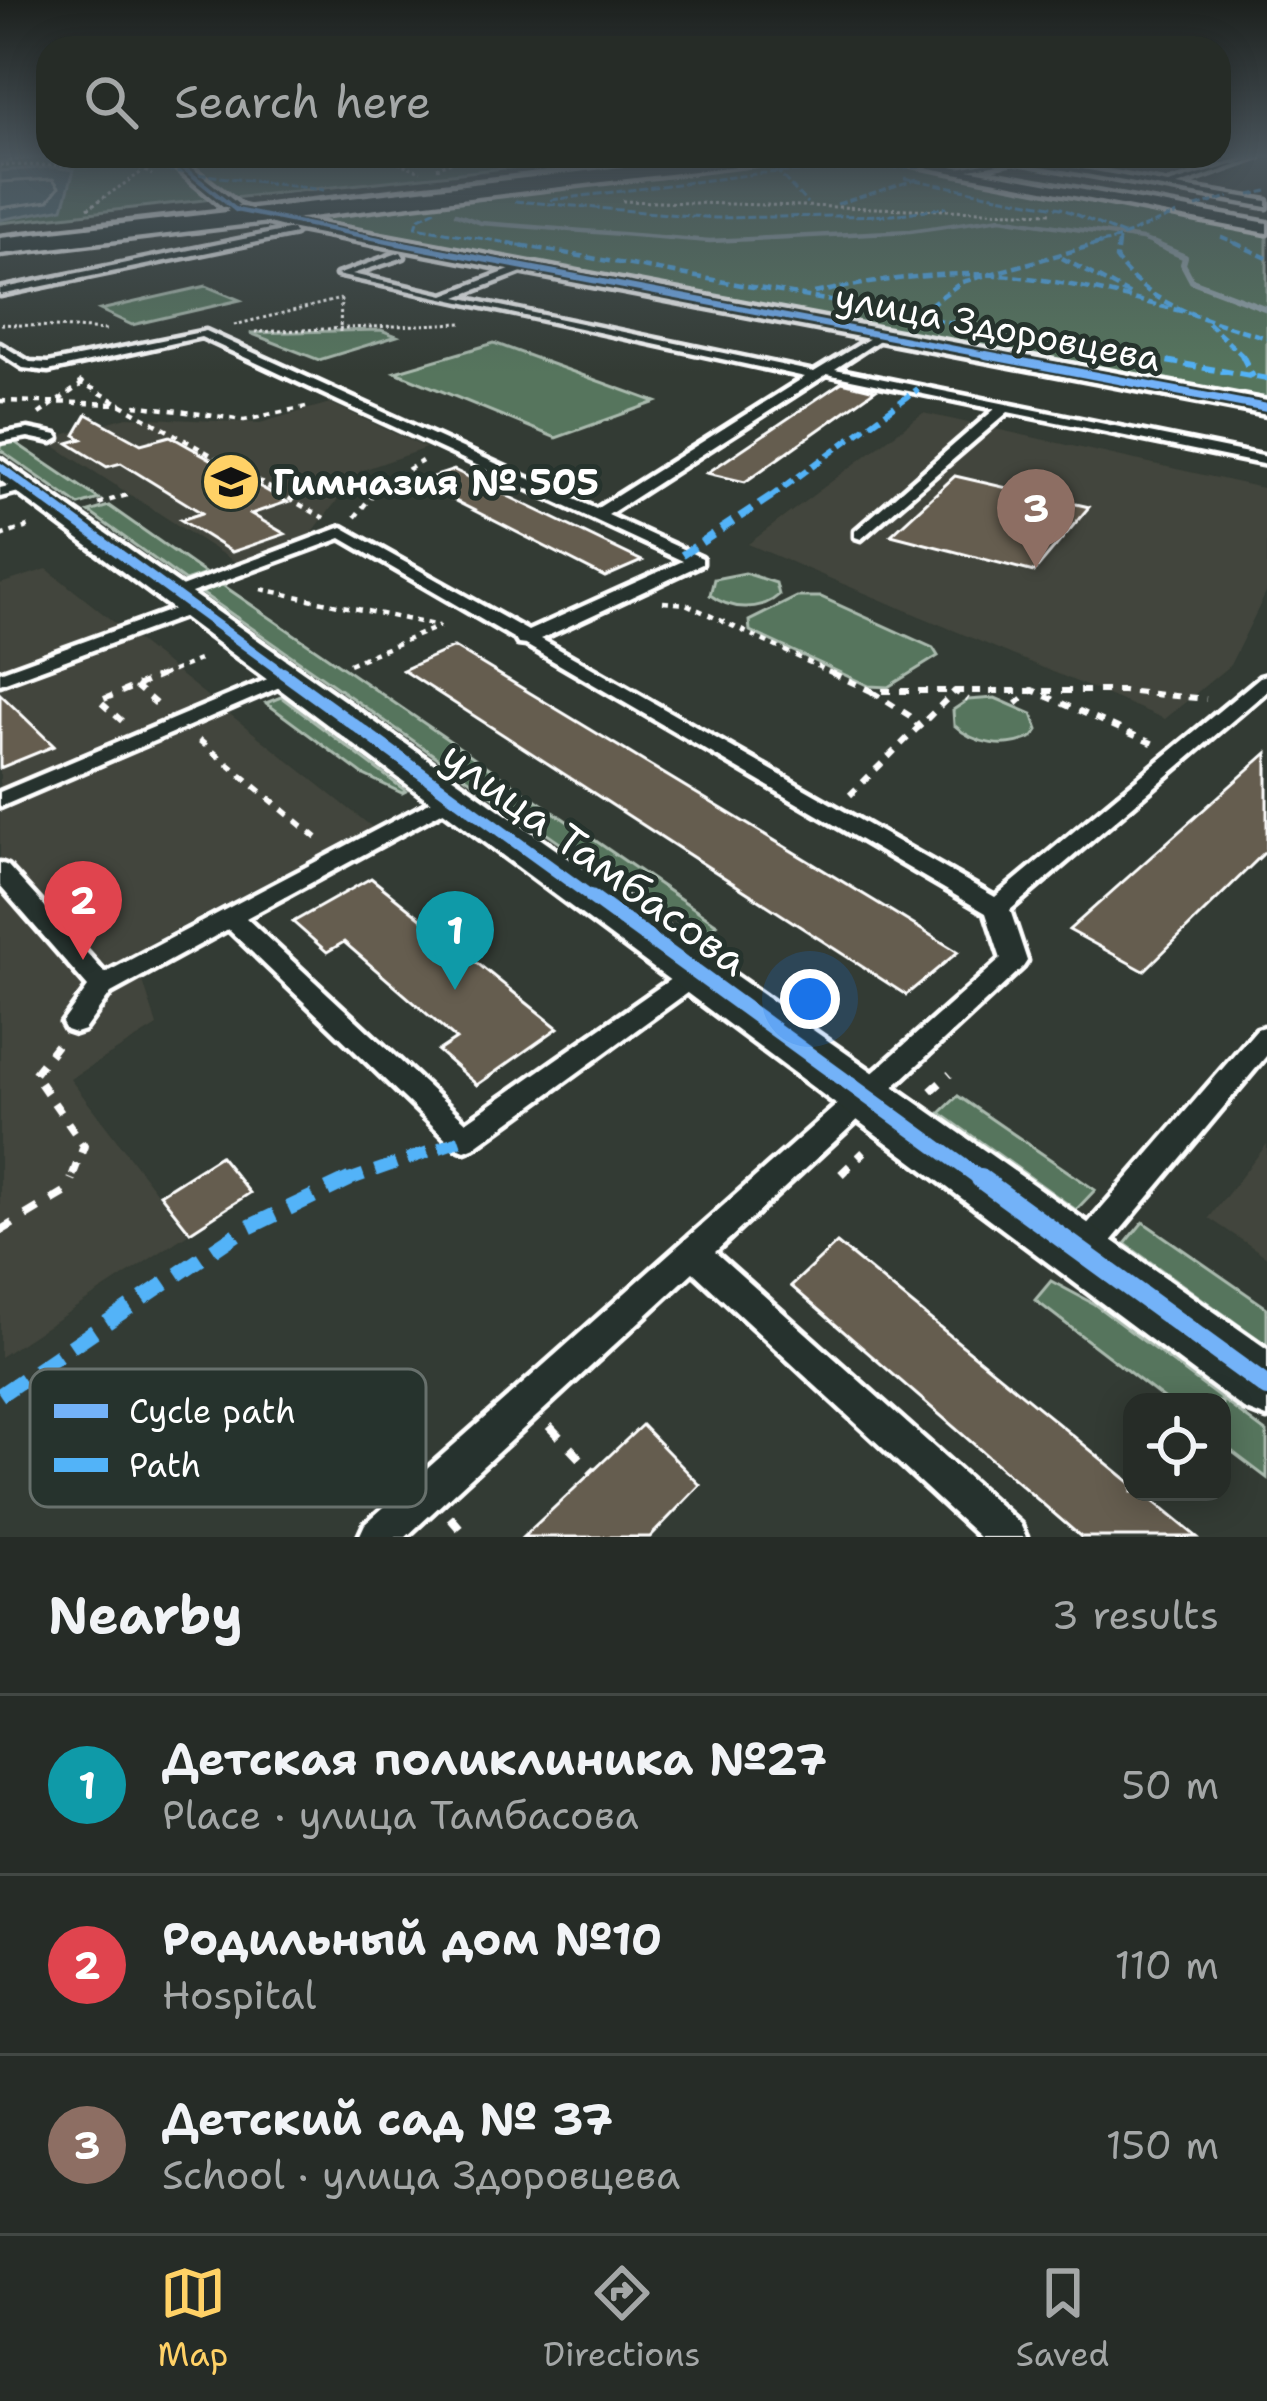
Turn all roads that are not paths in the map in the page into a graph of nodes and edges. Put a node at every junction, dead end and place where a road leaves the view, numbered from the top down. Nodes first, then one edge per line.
1 (128, 229) edge
2 (326, 229) edge
3 (292, 232) dead end
4 (0, 244) edge
5 (401, 254) dead end
6 (523, 268) junction
7 (0, 292) edge
8 (445, 298) junction
9 (880, 335) junction
10 (0, 348) edge
11 (820, 373) junction
12 (962, 398) junction
13 (1005, 407) junction
14 (1267, 408) edge
15 (944, 413) dead end
16 (52, 438) dead end
17 (1267, 460) edge
18 (13, 473) edge
19 (597, 515) junction
20 (861, 534) dead end
21 (184, 600) junction
22 (524, 640) junction
23 (289, 676) junction
24 (0, 678) edge
25 (1267, 682) edge
26 (454, 796) junction
27 (0, 800) edge
28 (0, 871) edge
29 (997, 908) junction
30 (230, 917) junction
31 (697, 974) junction
32 (102, 986) junction
33 (75, 1023) road end
34 (1267, 1036) edge
35 (864, 1094) junction
36 (694, 1253) junction
37 (1082, 1253) junction
38 (1267, 1388) edge
39 (426, 1494) edge
40 (411, 1507) edge
41 (378, 1537) edge
42 (1006, 1537) edge

1 - 4 main road
2 - 6 street, улица Здоровцева
3 - 7 lane
5 - 8 lane
6 - 8 lane
6 - 9 street, улица Здоровцева
8 - 11 lane
9 - 11 lane
9 - 14 street, улица Здоровцева
10 - 19 lane
11 - 12 lane
11 - 19 lane
12 - 13 lane
12 - 15 lane
13 - 17 lane
13 - 20 lane
16 - 18 lane
18 - 21 street, улица Тамбасова
19 - 22 lane
21 - 22 lane
21 - 23 street, улица Тамбасова
21 - 24 lane
22 - 29 lane
23 - 26 street, улица Тамбасова
23 - 27 lane
25 - 29 lane
26 - 30 lane
26 - 31 street, улица Тамбасова
28 - 32 lane
29 - 35 lane
30 - 31 lane
30 - 32 lane
31 - 35 street, улица Тамбасова
32 - 33 lane
34 - 37 lane
35 - 36 lane
35 - 37 street, улица Тамбасова
36 - 39 lane
36 - 42 lane
37 - 38 street, улица Тамбасова
40 - 41 lane

